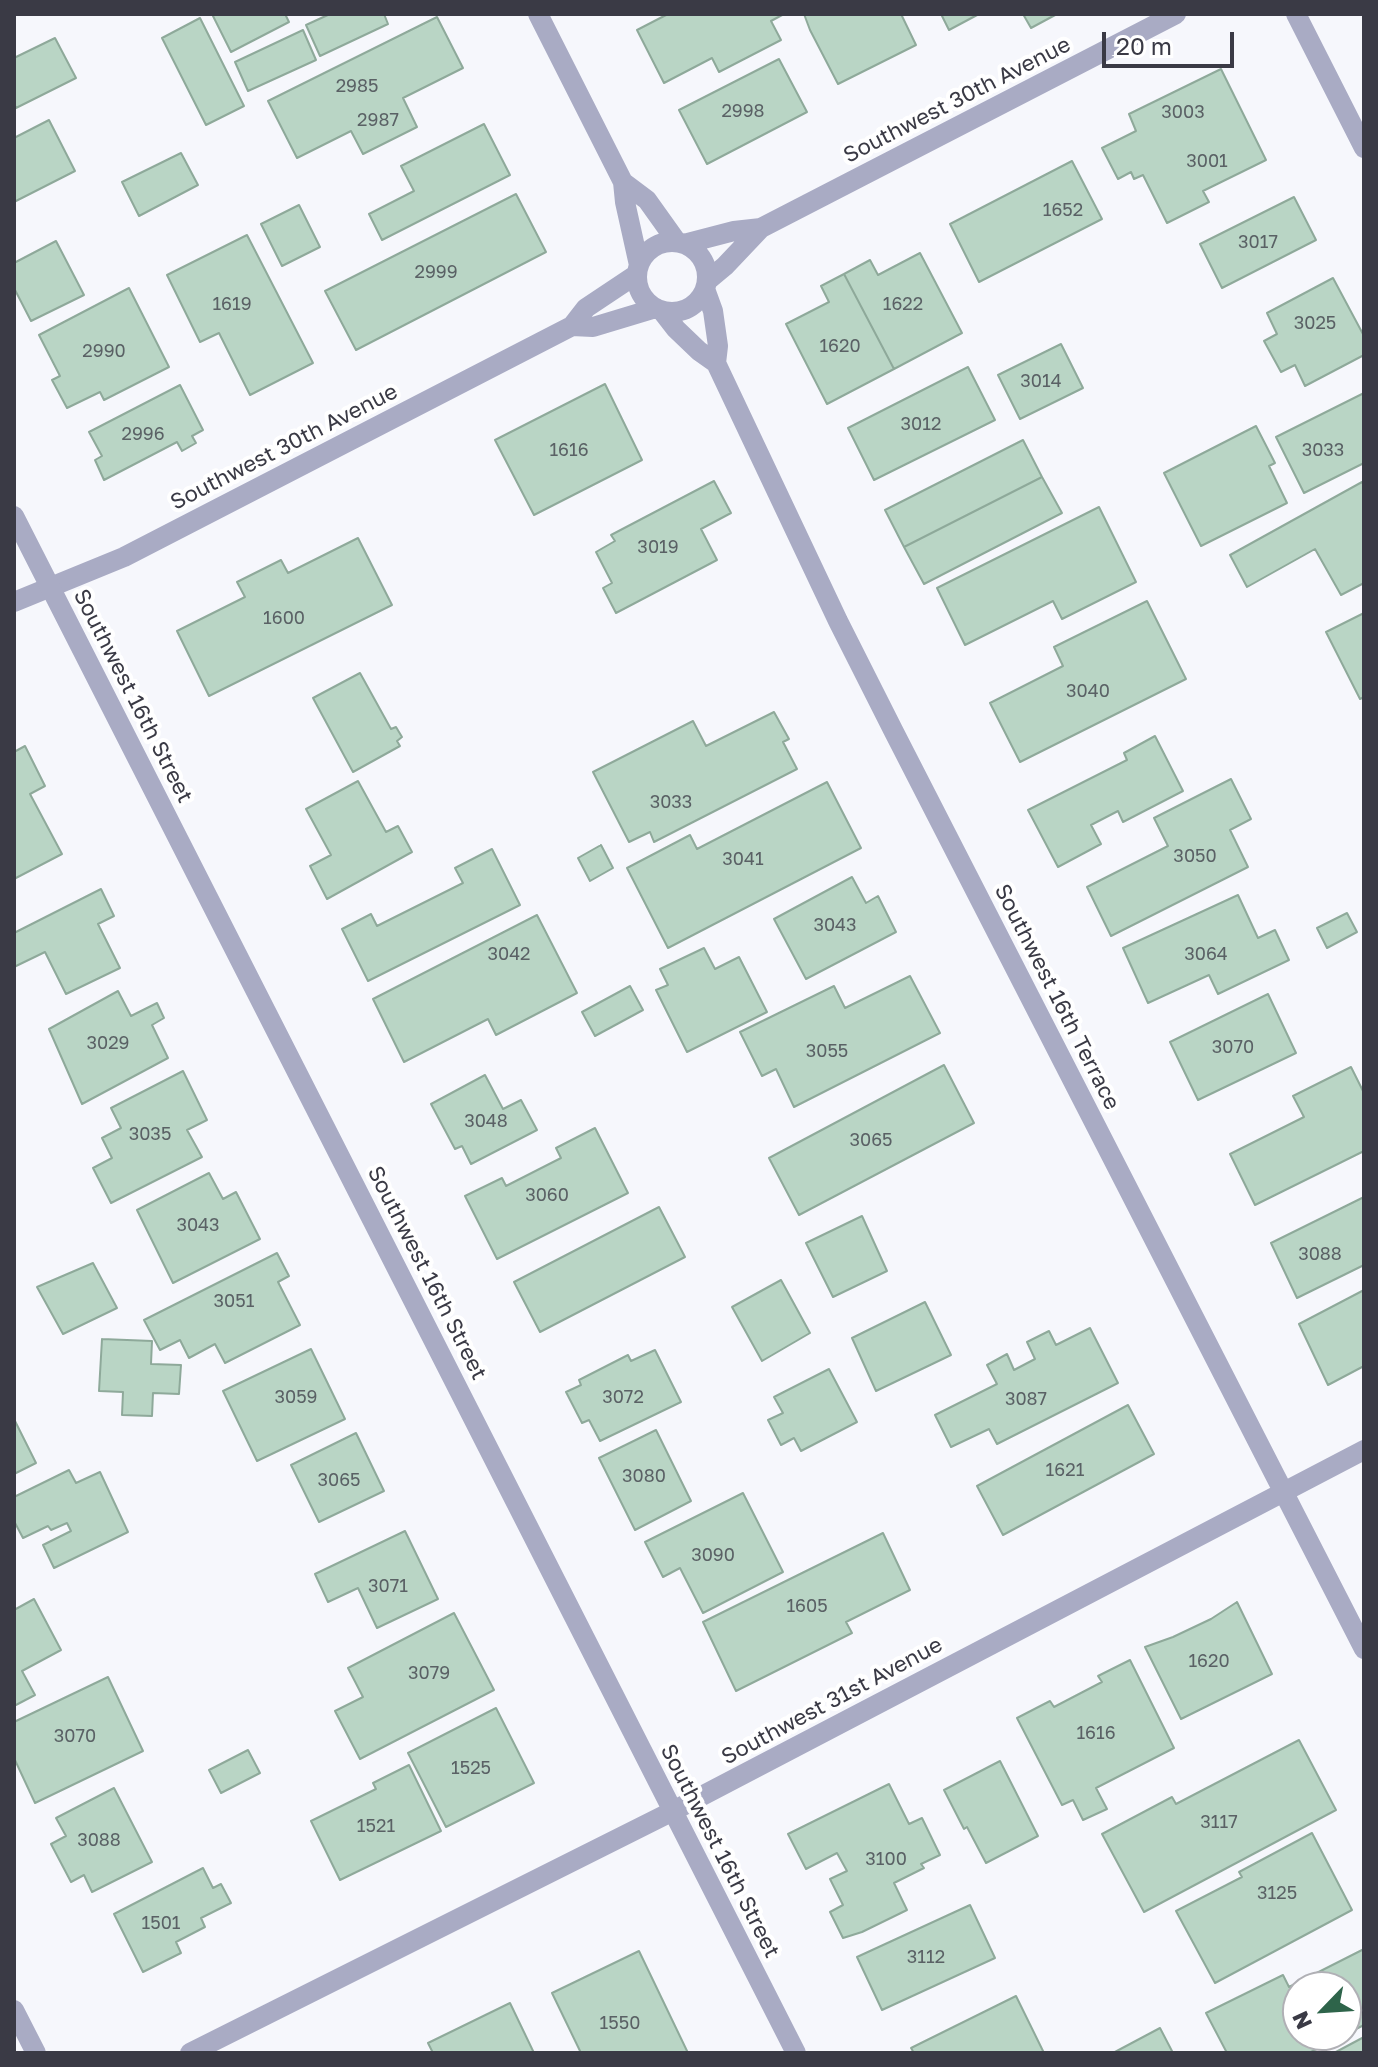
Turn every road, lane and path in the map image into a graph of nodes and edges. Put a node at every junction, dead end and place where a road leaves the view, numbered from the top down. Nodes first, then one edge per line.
1 (538, 14) edge
2 (1176, 14) edge
3 (1296, 14) edge
4 (1364, 148) edge
5 (623, 182) junction
6 (761, 228) junction
7 (681, 243) junction
8 (638, 269) junction
9 (706, 285) junction
10 (659, 309) junction
11 (572, 326) junction
12 (716, 363) junction
13 (14, 516) edge
14 (50, 587) junction
15 (14, 602) edge
16 (1364, 1450) edge
17 (1284, 1491) junction
18 (1364, 1649) edge
19 (673, 1811) junction
20 (14, 2010) edge
21 (36, 2053) edge
22 (190, 2053) edge
23 (796, 2053) edge

1 - 5 street
2 - 6 street, Southwest 30th Avenue
3 - 4 street
5 - 7 street
5 - 8 street
6 - 7 street, Southwest 30th Avenue
6 - 9 street, Southwest 30th Avenue
7 - 8 street
7 - 9 street
8 - 10 street
8 - 11 street, Southwest 30th Avenue
9 - 10 street
9 - 12 street, Southwest 16th Terrace
10 - 11 street, Southwest 30th Avenue
10 - 12 street, Southwest 16th Terrace
11 - 14 street, Southwest 30th Avenue
12 - 17 street, Southwest 16th Terrace
13 - 14 street, Southwest 16th Street
14 - 15 street, Southwest 30th Avenue
14 - 19 street, Southwest 16th Street
16 - 17 street, Southwest 31st Avenue
17 - 18 street, Southwest 16th Terrace
17 - 19 street, Southwest 31st Avenue
19 - 22 street, Southwest 31st Avenue
19 - 23 street, Southwest 16th Street
20 - 21 street

